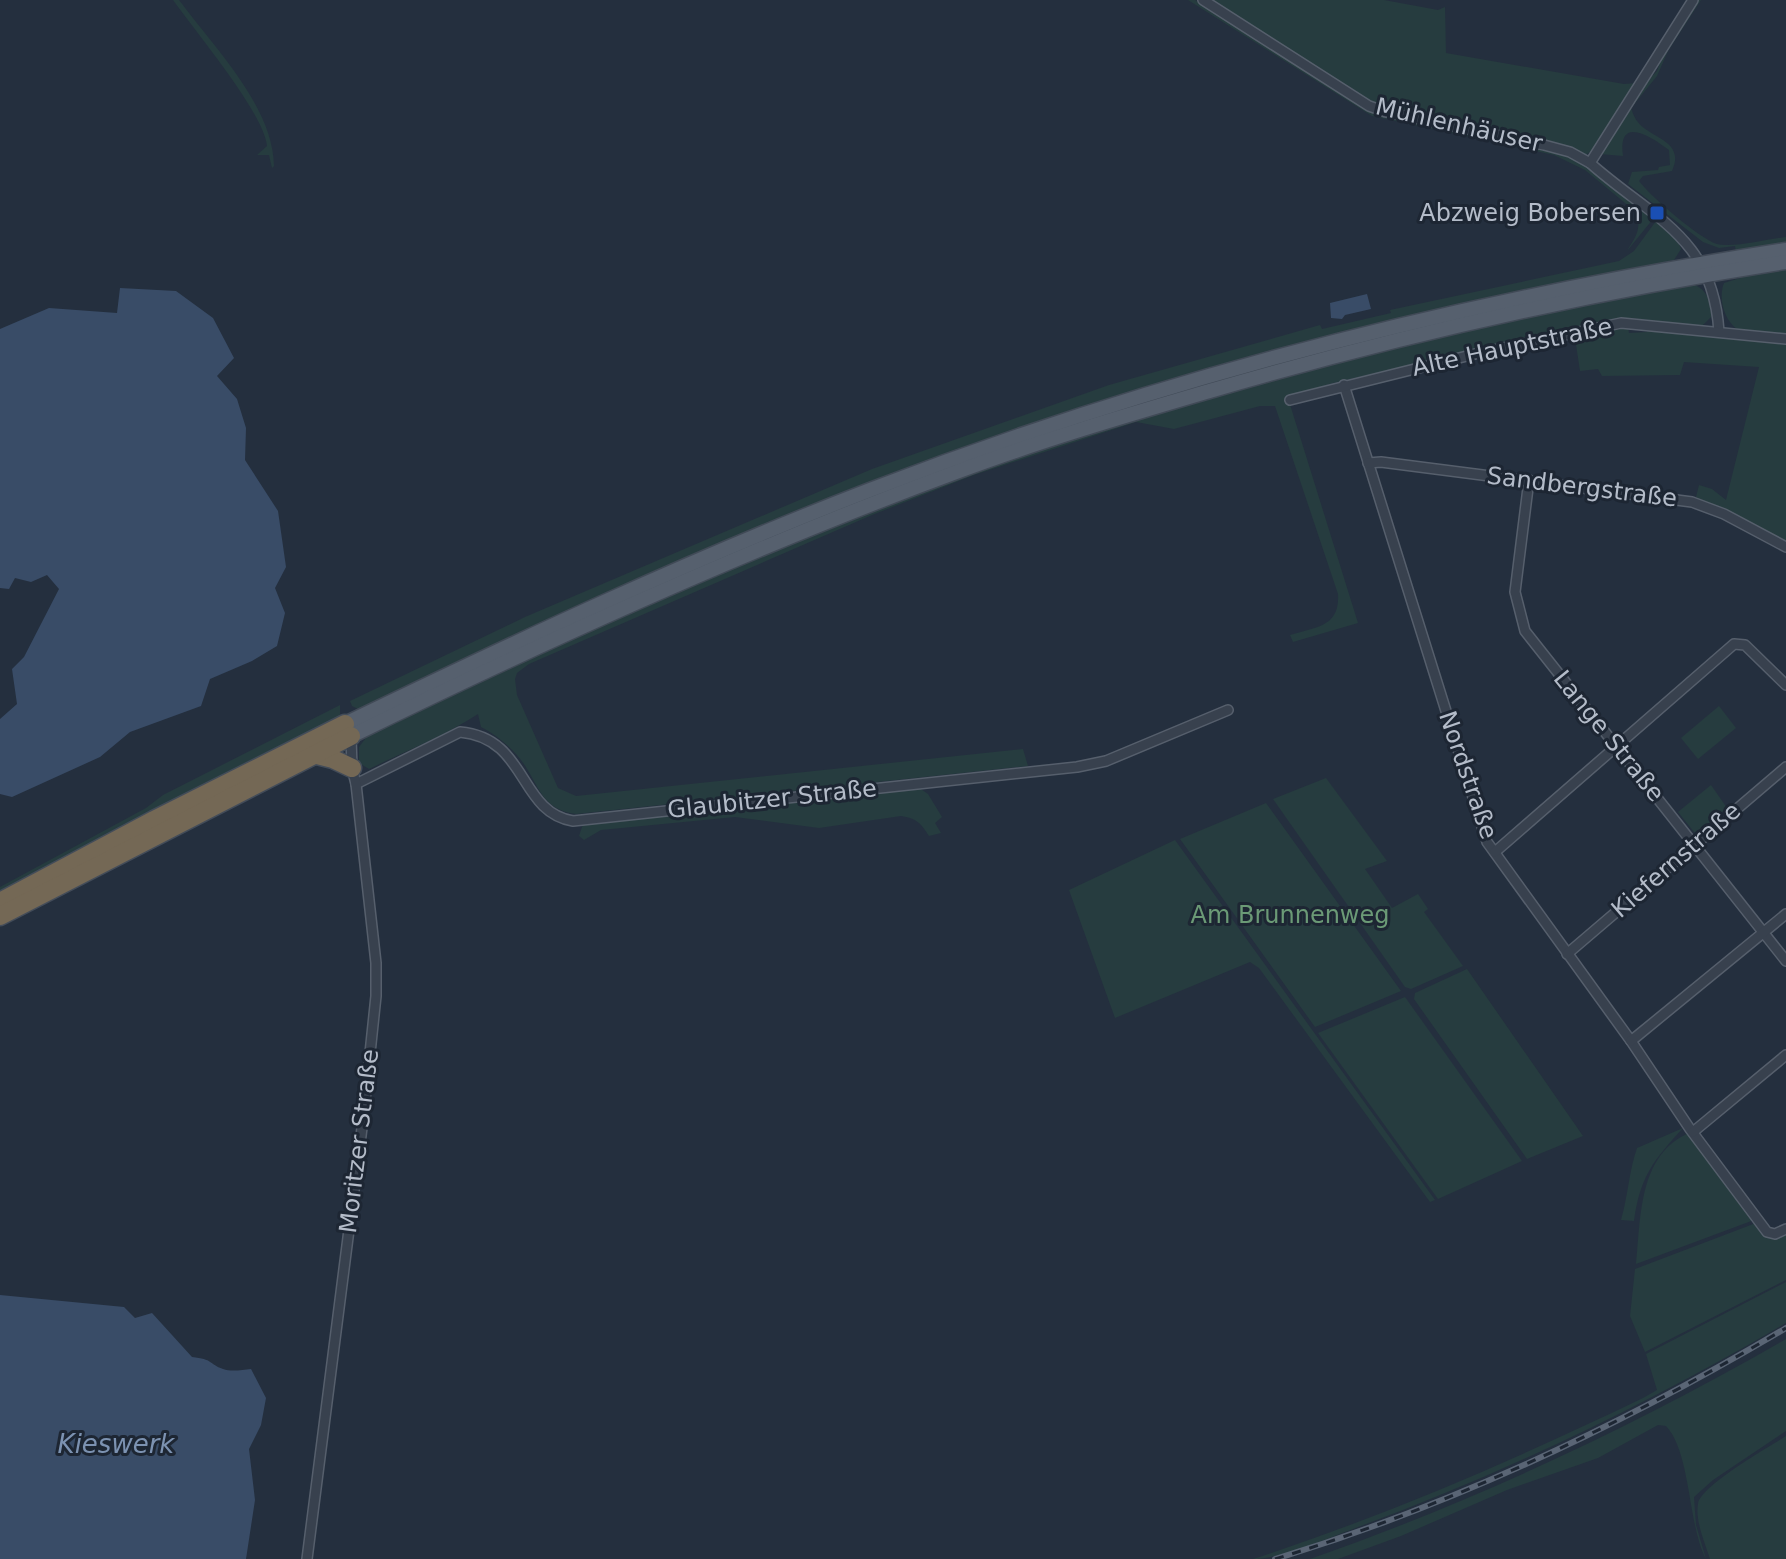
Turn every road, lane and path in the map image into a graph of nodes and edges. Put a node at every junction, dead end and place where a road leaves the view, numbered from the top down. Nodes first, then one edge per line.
1 (1203, 0) edge
2 (1693, 0) edge
3 (1590, 163) junction
4 (1786, 250) edge
5 (1786, 262) edge
6 (1705, 269) junction
7 (1719, 332) junction
8 (1786, 339) edge
9 (1344, 385) junction
10 (1290, 400) dead end
11 (1368, 463) junction
12 (1529, 480) junction
13 (1786, 547) edge
14 (1786, 685) edge
15 (1228, 710) dead end
16 (348, 730) junction
17 (1618, 746) junction
18 (313, 754) junction
19 (1786, 767) edge
20 (354, 776) junction
21 (1695, 843) junction
22 (1495, 852) junction
23 (0, 902) edge
24 (1786, 914) edge
25 (0, 916) edge
26 (1764, 933) junction
27 (1567, 954) junction
28 (1786, 961) edge
29 (1631, 1041) junction
30 (1786, 1055) edge
31 (1693, 1132) junction
32 (1786, 1229) edge
33 (307, 1559) edge

1 - 3 street, Mühlenhäuser
2 - 3 street
3 - 6 street, Mühlenhäuser
4 - 6 main road
5 - 6 main road
6 - 7 street
6 - 16 main road
7 - 8 street, Alte Hauptstraße
7 - 9 street, Alte Hauptstraße
9 - 10 street, Alte Hauptstraße
9 - 11 street, Nordstraße
11 - 12 street, Sandbergstraße
11 - 22 street, Nordstraße
12 - 13 street, Sandbergstraße
12 - 17 street, Lange Straße
14 - 17 street
15 - 20 street, Glaubitzer Straße
16 - 18 highway
16 - 20 street, Moritzer Straße
16 - 23 highway
17 - 21 street, Lange Straße
17 - 22 street
18 - 20 highway
18 - 25 highway
19 - 21 street, Kiefernstraße
20 - 33 street, Moritzer Straße
21 - 26 street, Lange Straße
21 - 27 street, Kiefernstraße
22 - 27 street, Nordstraße
24 - 26 street
26 - 28 street, Lange Straße
26 - 29 street
27 - 29 street, Nordstraße
29 - 31 street, Nordstraße
30 - 31 street
31 - 32 street, Nordstraße

